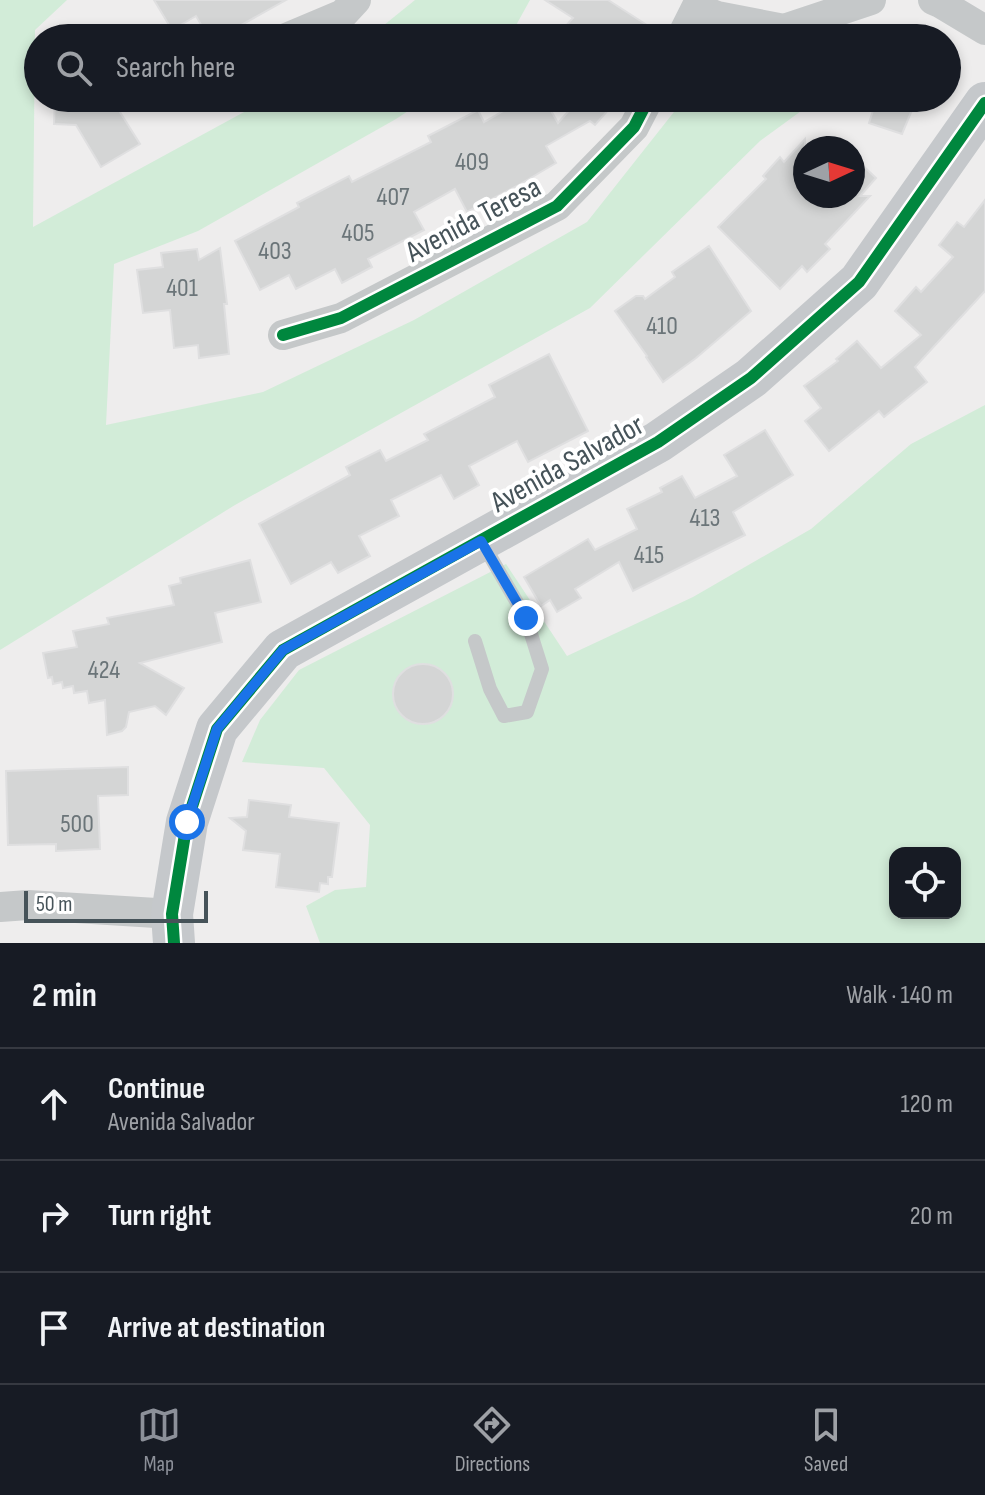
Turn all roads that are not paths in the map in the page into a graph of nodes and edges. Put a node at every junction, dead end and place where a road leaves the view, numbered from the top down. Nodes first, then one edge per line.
1 (356, 0) edge
2 (871, 0) edge
3 (933, 0) edge
4 (698, 4) edge
5 (319, 24) edge
6 (688, 24) edge
7 (758, 24) edge
8 (799, 24) edge
9 (985, 30) edge
10 (985, 103) edge
11 (642, 112) edge
12 (283, 335) dead end
13 (481, 541) junction
14 (475, 641) dead end
15 (0, 907) edge
16 (173, 929) edge

1 - 5 street
2 - 8 street
3 - 9 street
4 - 6 street
4 - 7 street
10 - 13 street, Avenida Salvador
11 - 12 street, Avenida Teresa
13 - 14 lane
13 - 16 street, Avenida Salvador
15 - 16 street

